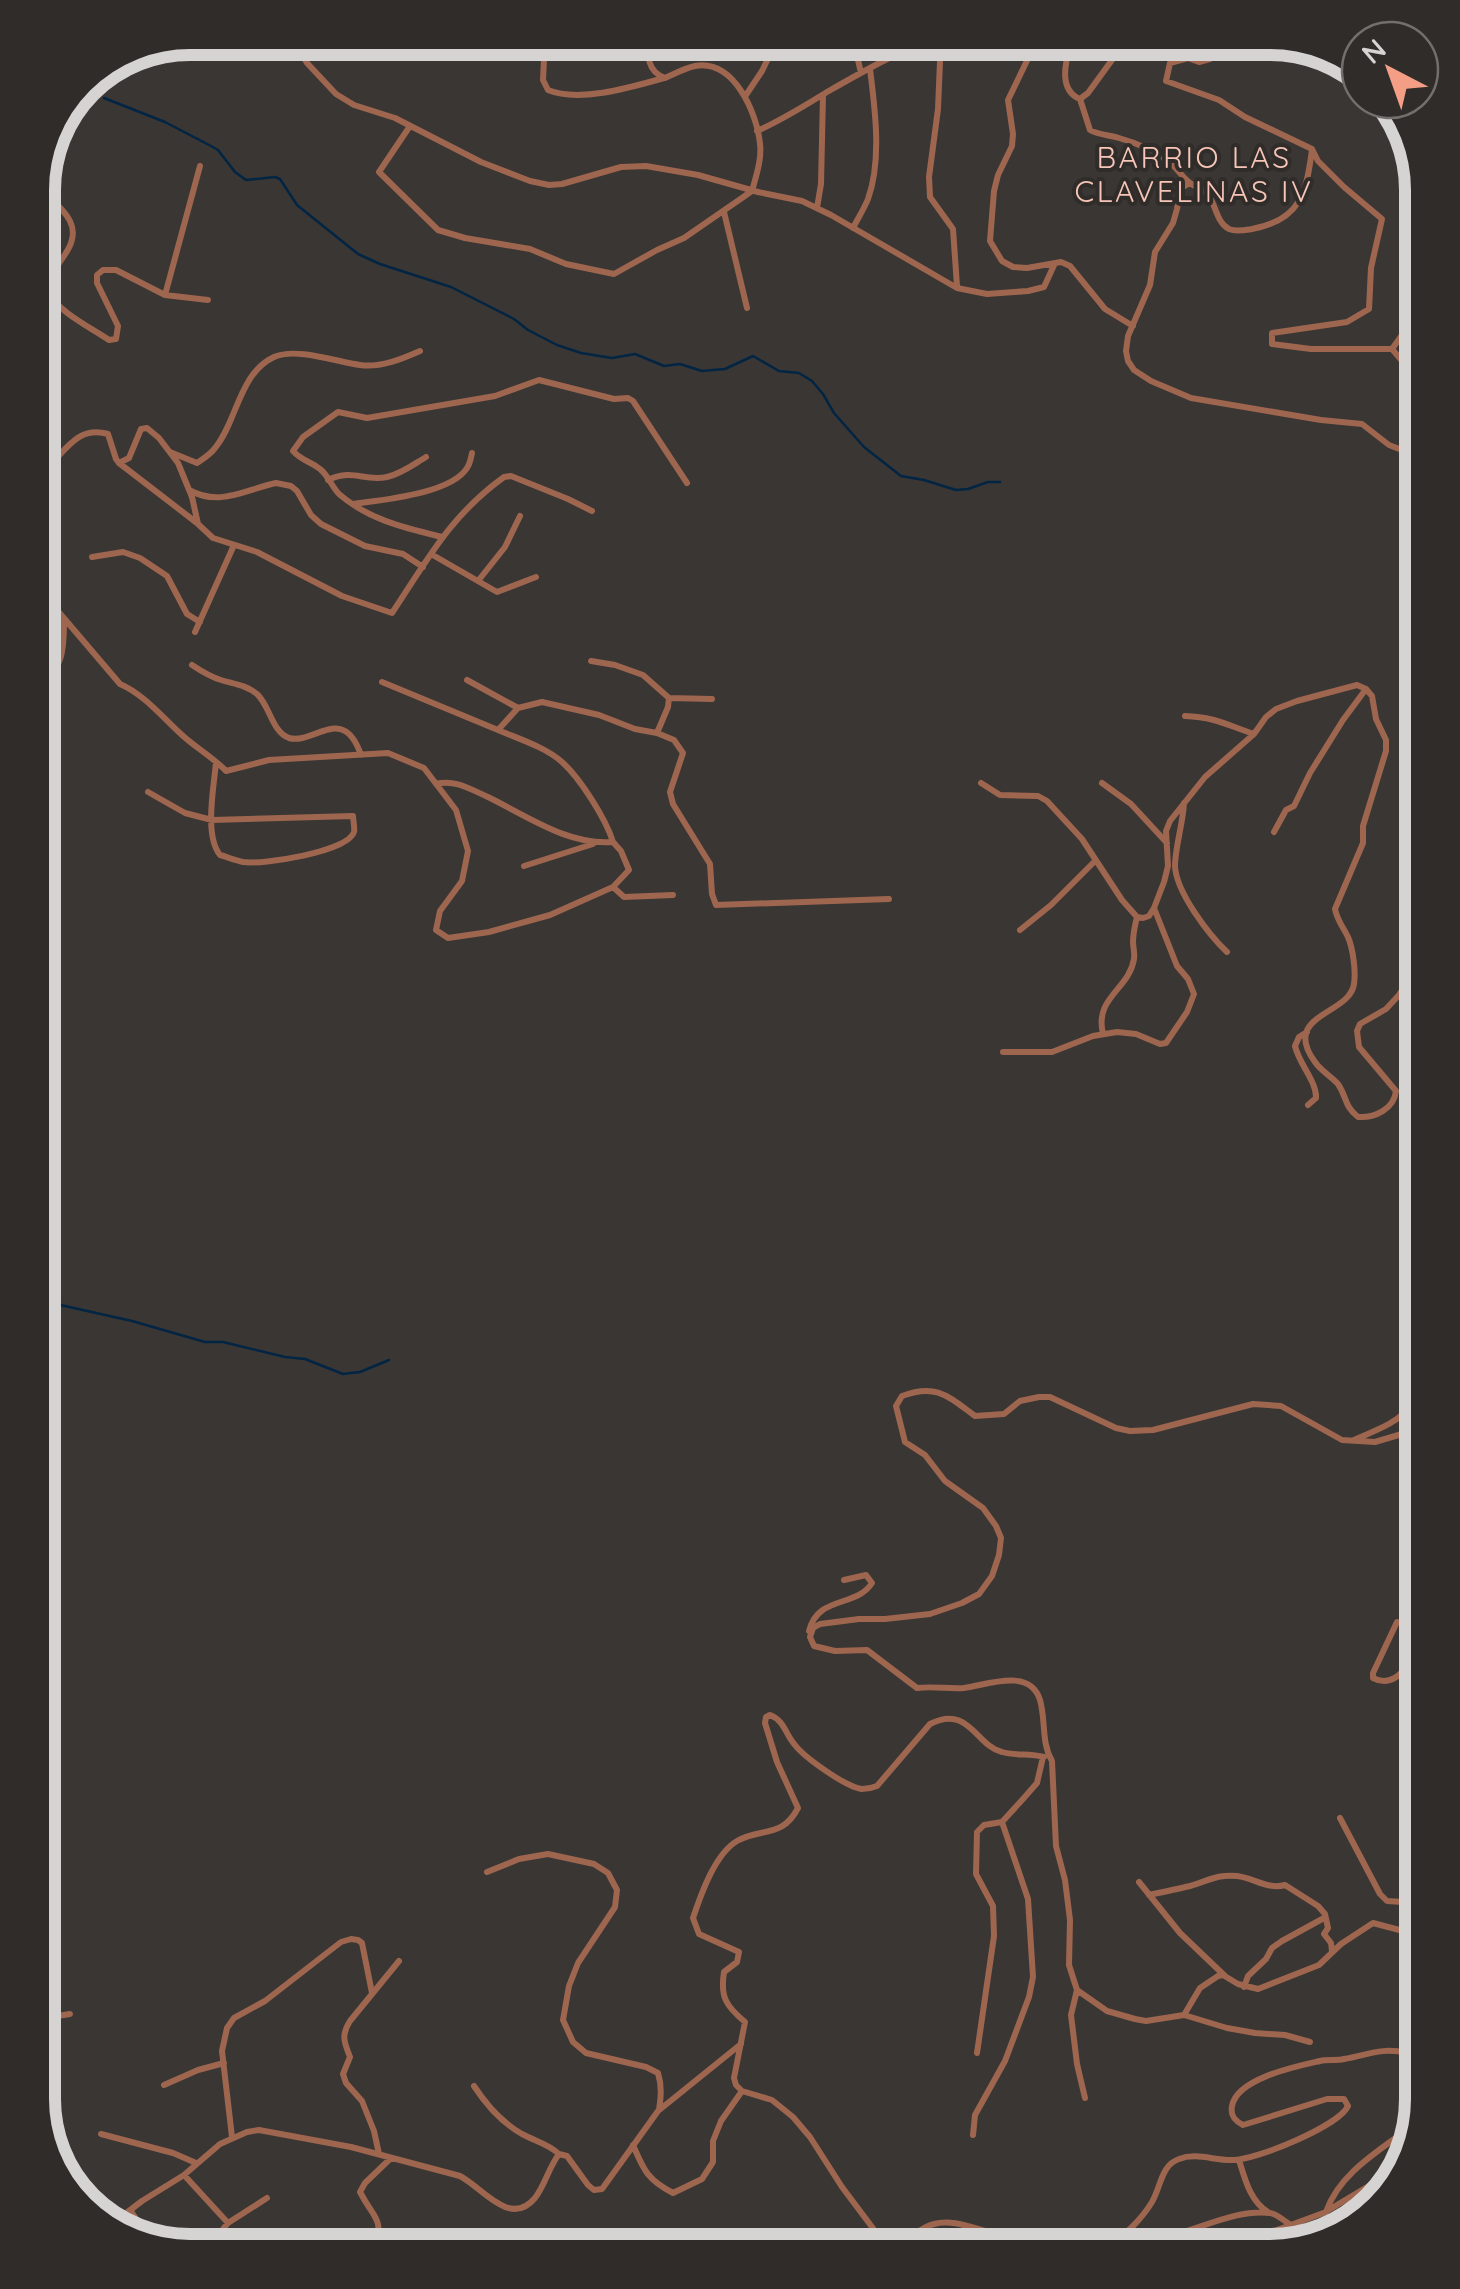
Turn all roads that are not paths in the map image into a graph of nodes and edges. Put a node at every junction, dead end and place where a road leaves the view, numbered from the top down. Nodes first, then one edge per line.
1 (302, 55) edge
2 (544, 55) edge
3 (650, 55) edge
4 (770, 55) edge
5 (856, 55) edge
6 (894, 55) edge
7 (938, 55) edge
8 (1031, 55) edge
9 (1068, 55) edge
10 (1115, 55) edge
11 (1189, 55) edge
12 (1216, 55) edge
13 (1188, 58) junction
14 (870, 68) junction
15 (861, 73) junction
16 (665, 78) junction
17 (823, 94) junction
18 (745, 96) junction
19 (1080, 99) junction
20 (410, 126) junction
21 (757, 131) junction
22 (1312, 149) junction
23 (200, 166) dead end
24 (1190, 184) junction
25 (752, 191) junction
26 (55, 203) edge
27 (817, 208) junction
28 (724, 212) junction
29 (852, 228) junction
30 (1054, 263) junction
31 (55, 270) edge
32 (957, 288) junction
33 (165, 295) junction
34 (55, 300) edge
35 (208, 300) dead end
36 (747, 308) dead end
37 (1134, 326) junction
38 (1405, 332) edge
39 (1392, 350) junction
40 (420, 351) dead end
41 (1405, 364) edge
42 (1402, 450) dead end
43 (169, 451) junction
44 (472, 453) dead end
45 (426, 457) dead end
46 (55, 461) edge
47 (119, 463) junction
48 (328, 480) junction
49 (686, 483) dead end
50 (189, 490) junction
51 (352, 504) junction
52 (592, 511) dead end
53 (520, 516) dead end
54 (198, 524) junction
55 (442, 537) junction
56 (234, 544) junction
57 (431, 554) junction
58 (92, 557) dead end
59 (422, 567) junction
60 (536, 577) dead end
61 (478, 581) junction
62 (55, 610) edge
63 (64, 619) junction
64 (200, 622) junction
65 (195, 632) dead end
66 (592, 661) dead end
67 (192, 665) dead end
68 (55, 672) edge
69 (466, 680) dead end
70 (382, 682) dead end
71 (1366, 689) junction
72 (669, 698) junction
73 (712, 699) dead end
74 (518, 708) junction
75 (1185, 716) dead end
76 (498, 730) junction
77 (657, 734) junction
78 (1254, 734) junction
79 (361, 754) junction
80 (216, 760) junction
81 (981, 783) dead end
82 (1102, 783) dead end
83 (436, 784) junction
84 (148, 792) dead end
85 (1184, 803) junction
86 (212, 820) junction
87 (1170, 821) junction
88 (1183, 825) junction
89 (1274, 832) dead end
90 (613, 842) junction
91 (594, 844) junction
92 (1168, 844) junction
93 (1096, 860) junction
94 (524, 866) dead end
95 (613, 887) junction
96 (673, 895) dead end
97 (889, 899) dead end
98 (1154, 908) junction
99 (1137, 916) junction
100 (1020, 930) dead end
101 (1227, 952) dead end
102 (1405, 986) edge
103 (1307, 1032) junction
104 (1102, 1034) junction
105 (1002, 1052) dead end
106 (1308, 1106) dead end
107 (1405, 1414) edge
108 (1405, 1432) edge
109 (1353, 1441) junction
110 (844, 1580) dead end
111 (1396, 1622) dead end
112 (810, 1637) junction
113 (1405, 1670) edge
114 (1045, 1754) junction
115 (1340, 1818) dead end
116 (1002, 1822) junction
117 (487, 1872) dead end
118 (1139, 1882) dead end
119 (1149, 1895) junction
120 (1405, 1902) edge
121 (1324, 1918) junction
122 (1405, 1931) edge
123 (1332, 1952) junction
124 (399, 1961) dead end
125 (1229, 1980) junction
126 (1244, 1987) junction
127 (1076, 1990) junction
128 (372, 1994) junction
129 (70, 2014) dead end
130 (1184, 2015) junction
131 (55, 2016) edge
132 (1310, 2042) dead end
133 (742, 2044) junction
134 (1405, 2053) edge
135 (977, 2054) dead end
136 (224, 2064) junction
137 (164, 2085) dead end
138 (474, 2086) dead end
139 (742, 2090) junction
140 (1085, 2098) dead end
141 (658, 2111) junction
142 (1400, 2133) edge
143 (101, 2134) dead end
144 (973, 2135) dead end
145 (232, 2137) junction
146 (633, 2144) junction
147 (379, 2154) junction
148 (559, 2154) junction
149 (391, 2158) junction
150 (1239, 2160) junction
151 (196, 2164) junction
152 (184, 2175) junction
153 (1376, 2182) edge
154 (267, 2198) dead end
155 (130, 2210) junction
156 (1326, 2212) junction
157 (1274, 2213) junction
158 (123, 2216) edge
159 (228, 2222) junction
160 (139, 2224) edge
161 (1291, 2225) junction
162 (220, 2234) edge
163 (378, 2234) edge
164 (878, 2234) edge
165 (915, 2234) edge
166 (999, 2234) edge
167 (1125, 2234) edge
168 (1177, 2234) edge
169 (1267, 2234) edge

1 - 20 street
2 - 16 street
3 - 16 street
4 - 18 street
5 - 15 street
6 - 14 street
7 - 32 street
8 - 30 street
9 - 19 street
10 - 19 street
11 - 13 street
12 - 13 street
13 - 22 street
14 - 15 street
14 - 29 street
15 - 17 street
16 - 18 street
17 - 21 street
17 - 27 street
18 - 21 street
19 - 24 street
20 - 25 street
20 - 28 street
21 - 25 street
22 - 24 street
22 - 39 street
23 - 33 street
24 - 37 street
25 - 27 street
25 - 28 street
26 - 31 street
27 - 29 street
28 - 36 street
29 - 32 street
30 - 32 street
30 - 37 street
33 - 34 street
33 - 35 street
37 - 42 street
38 - 39 street
39 - 41 street
40 - 43 street
43 - 47 street
43 - 50 street
44 - 51 street
45 - 48 street
46 - 47 street
47 - 54 street
48 - 49 street
48 - 51 street
50 - 54 street
50 - 59 street
51 - 55 street
52 - 55 street
53 - 61 street
54 - 56 street
55 - 57 street
56 - 59 street
56 - 64 street
57 - 59 street
57 - 61 street
58 - 64 street
60 - 61 street
62 - 63 street
63 - 68 street
63 - 80 street
64 - 65 street
66 - 72 street
67 - 79 street
69 - 74 street
70 - 76 street
71 - 78 street
71 - 89 street
71 - 103 street
72 - 73 street
72 - 77 street
74 - 76 street
74 - 77 street
75 - 78 street
76 - 90 street
77 - 97 street
78 - 85 street
79 - 80 street
79 - 83 street
80 - 86 street
81 - 93 street
82 - 92 street
83 - 91 street
83 - 95 street
84 - 86 street
85 - 87 street
85 - 88 street
86 - 86 street
87 - 88 street
87 - 92 street
88 - 101 street
90 - 91 street
90 - 95 street
91 - 94 street
92 - 98 street
93 - 99 street
93 - 100 street
95 - 96 street
98 - 99 street
98 - 104 street
99 - 104 street
102 - 103 street
103 - 106 street
104 - 105 street
107 - 109 street
108 - 109 street
109 - 112 street
110 - 112 street
111 - 113 street
112 - 114 street
114 - 116 street
114 - 127 street
114 - 133 street
115 - 120 street
116 - 135 street
116 - 144 street
117 - 141 street
118 - 119 street
119 - 121 street
119 - 125 street
121 - 123 street
121 - 126 street
122 - 123 street
123 - 126 street
124 - 128 street
125 - 126 street
125 - 130 street
127 - 130 street
127 - 140 street
128 - 136 street
128 - 147 street
129 - 131 street
130 - 132 street
133 - 139 street
133 - 141 street
134 - 150 street
136 - 137 street
136 - 145 street
138 - 148 street
139 - 146 street
139 - 164 street
141 - 146 street
142 - 156 street
143 - 151 street
145 - 147 street
145 - 151 street
146 - 148 street
147 - 149 street
148 - 149 street
149 - 163 street
150 - 157 street
150 - 167 street
151 - 152 street
152 - 155 street
152 - 159 street
153 - 156 street
154 - 159 street
155 - 158 street
155 - 160 street
156 - 161 street
157 - 161 street
157 - 168 street
159 - 162 street
161 - 169 street
165 - 166 street

